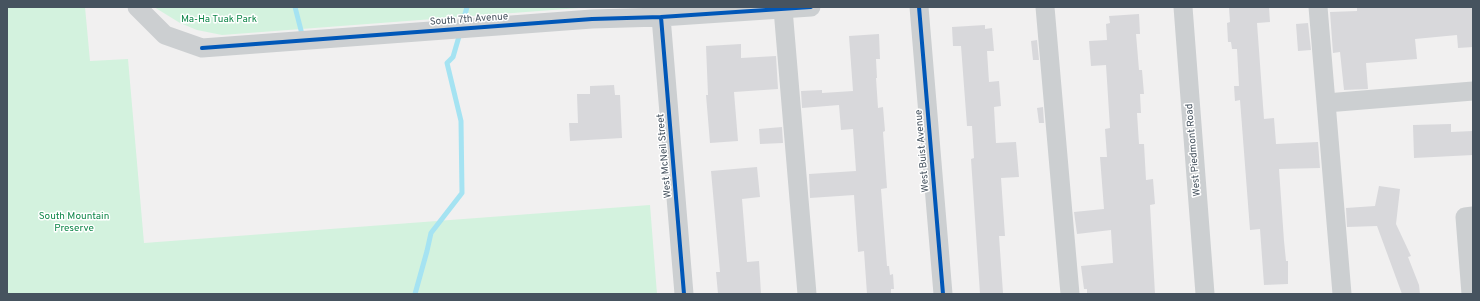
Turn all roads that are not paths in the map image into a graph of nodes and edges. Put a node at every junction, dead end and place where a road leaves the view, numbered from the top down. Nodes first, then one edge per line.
1 (137, 7) edge
2 (811, 7) edge
3 (919, 7) edge
4 (1045, 7) edge
5 (1183, 7) edge
6 (1318, 7) edge
7 (761, 8) edge
8 (783, 9) junction
9 (581, 13) edge
10 (661, 16) junction
11 (1473, 91) edge
12 (1326, 103) junction
13 (1469, 217) edge
14 (684, 294) edge
15 (807, 294) edge
16 (943, 294) edge
17 (1070, 294) edge
18 (1206, 294) edge
19 (1342, 294) edge
20 (1471, 294) edge

1 - 9 street, South 7th Avenue
2 - 8 street, South 7th Avenue
3 - 16 street, West Buist Avenue
4 - 17 street
5 - 18 street, West Piedmont Road
6 - 12 street
7 - 8 street, South 7th Avenue
7 - 10 street, South 7th Avenue
8 - 15 street
9 - 10 street, South 7th Avenue
10 - 14 street, West McNeil Street
11 - 12 street
12 - 19 street
13 - 20 street

